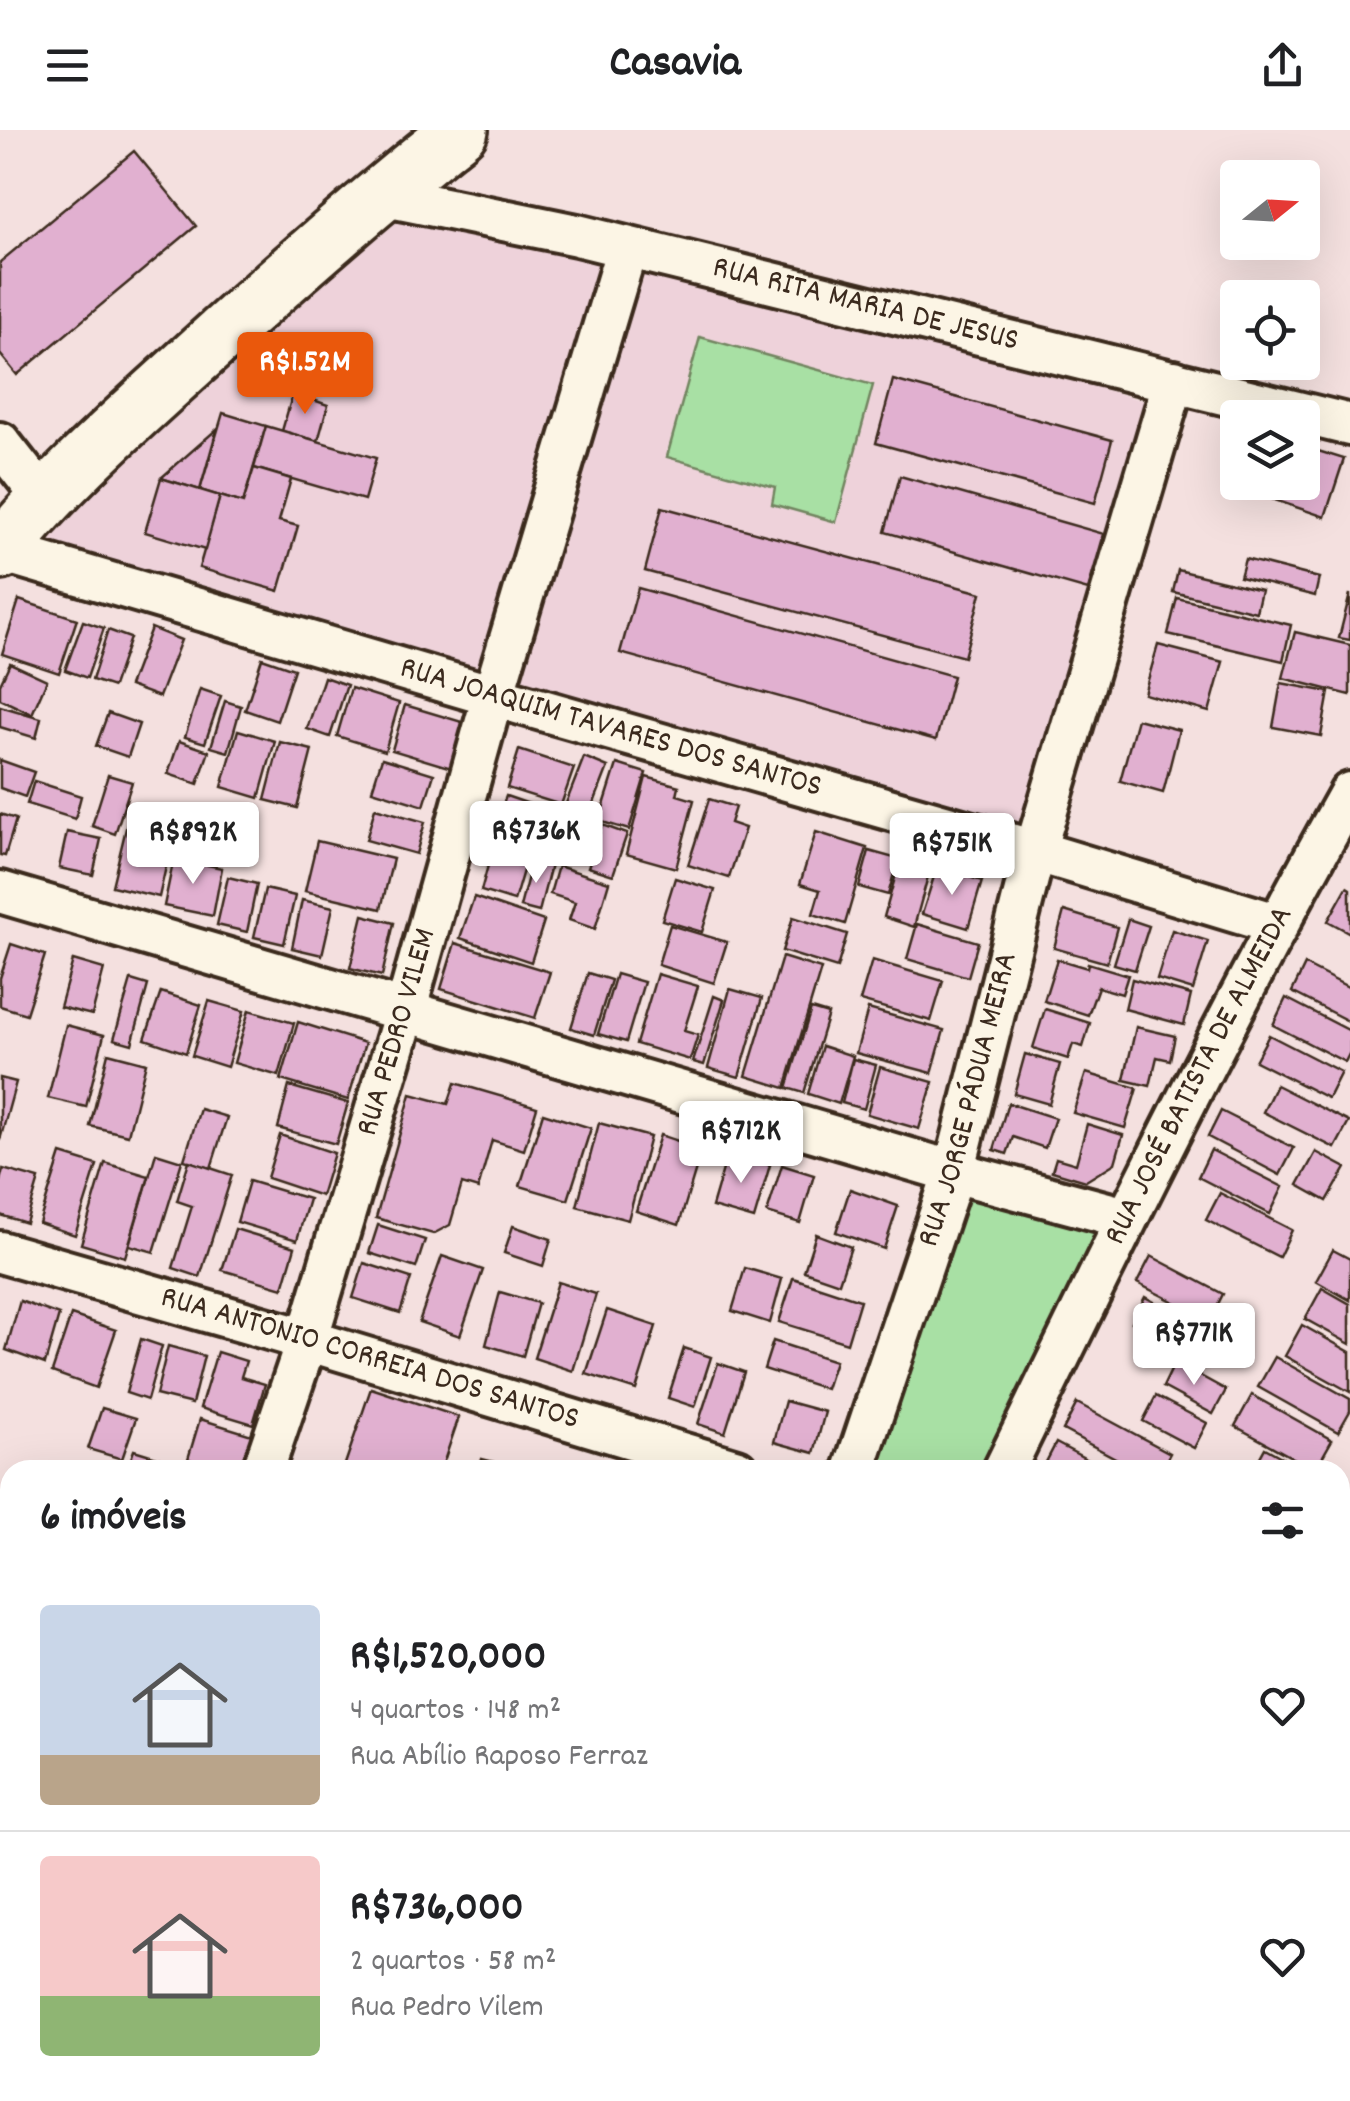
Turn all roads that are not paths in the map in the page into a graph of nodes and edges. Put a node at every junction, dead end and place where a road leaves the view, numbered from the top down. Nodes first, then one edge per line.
1 (460, 130) edge
2 (380, 194) junction
3 (627, 248) junction
4 (1174, 381) junction
5 (1350, 425) edge
6 (0, 443) edge
7 (44, 500) junction
8 (0, 552) edge
9 (493, 696) junction
10 (1350, 793) edge
11 (1035, 851) junction
12 (0, 892) edge
13 (1276, 924) junction
14 (405, 1012) junction
15 (954, 1172) junction
16 (1126, 1218) junction
17 (0, 1252) edge
18 (307, 1340) junction
19 (265, 1460) edge
20 (704, 1460) edge
21 (857, 1460) edge
22 (1009, 1460) edge

1 - 2 street
2 - 3 street, RUA RITA MARIA DE JESUS
2 - 7 street
3 - 4 street, RUA RITA MARIA DE JESUS
3 - 9 street, RUA PEDRO VILEM
4 - 5 street, RUA RITA MARIA DE JESUS
4 - 11 street, RUA JORGE PÁDUA MEIRA
6 - 7 street
7 - 8 street
8 - 9 street, RUA JOAQUIM TAVARES DOS SANTOS
9 - 11 street, RUA JOAQUIM TAVARES DOS SANTOS
9 - 14 street, RUA PEDRO VILEM
10 - 13 street, RUA JOSÉ BATISTA DE ALMEIDA
11 - 13 street, RUA JOAQUIM TAVARES DOS SANTOS
11 - 15 street, RUA JORGE PÁDUA MEIRA
12 - 14 street
13 - 16 street, RUA JOSÉ BATISTA DE ALMEIDA
14 - 15 street
14 - 18 street, RUA PEDRO VILEM
15 - 16 street
15 - 21 street, RUA JORGE PÁDUA MEIRA
16 - 22 street, RUA JOSÉ BATISTA DE ALMEIDA
17 - 18 street, RUA ANTÔNIO CORREIA DOS SANTOS
18 - 19 street, RUA PEDRO VILEM
18 - 20 street, RUA ANTÔNIO CORREIA DOS SANTOS

